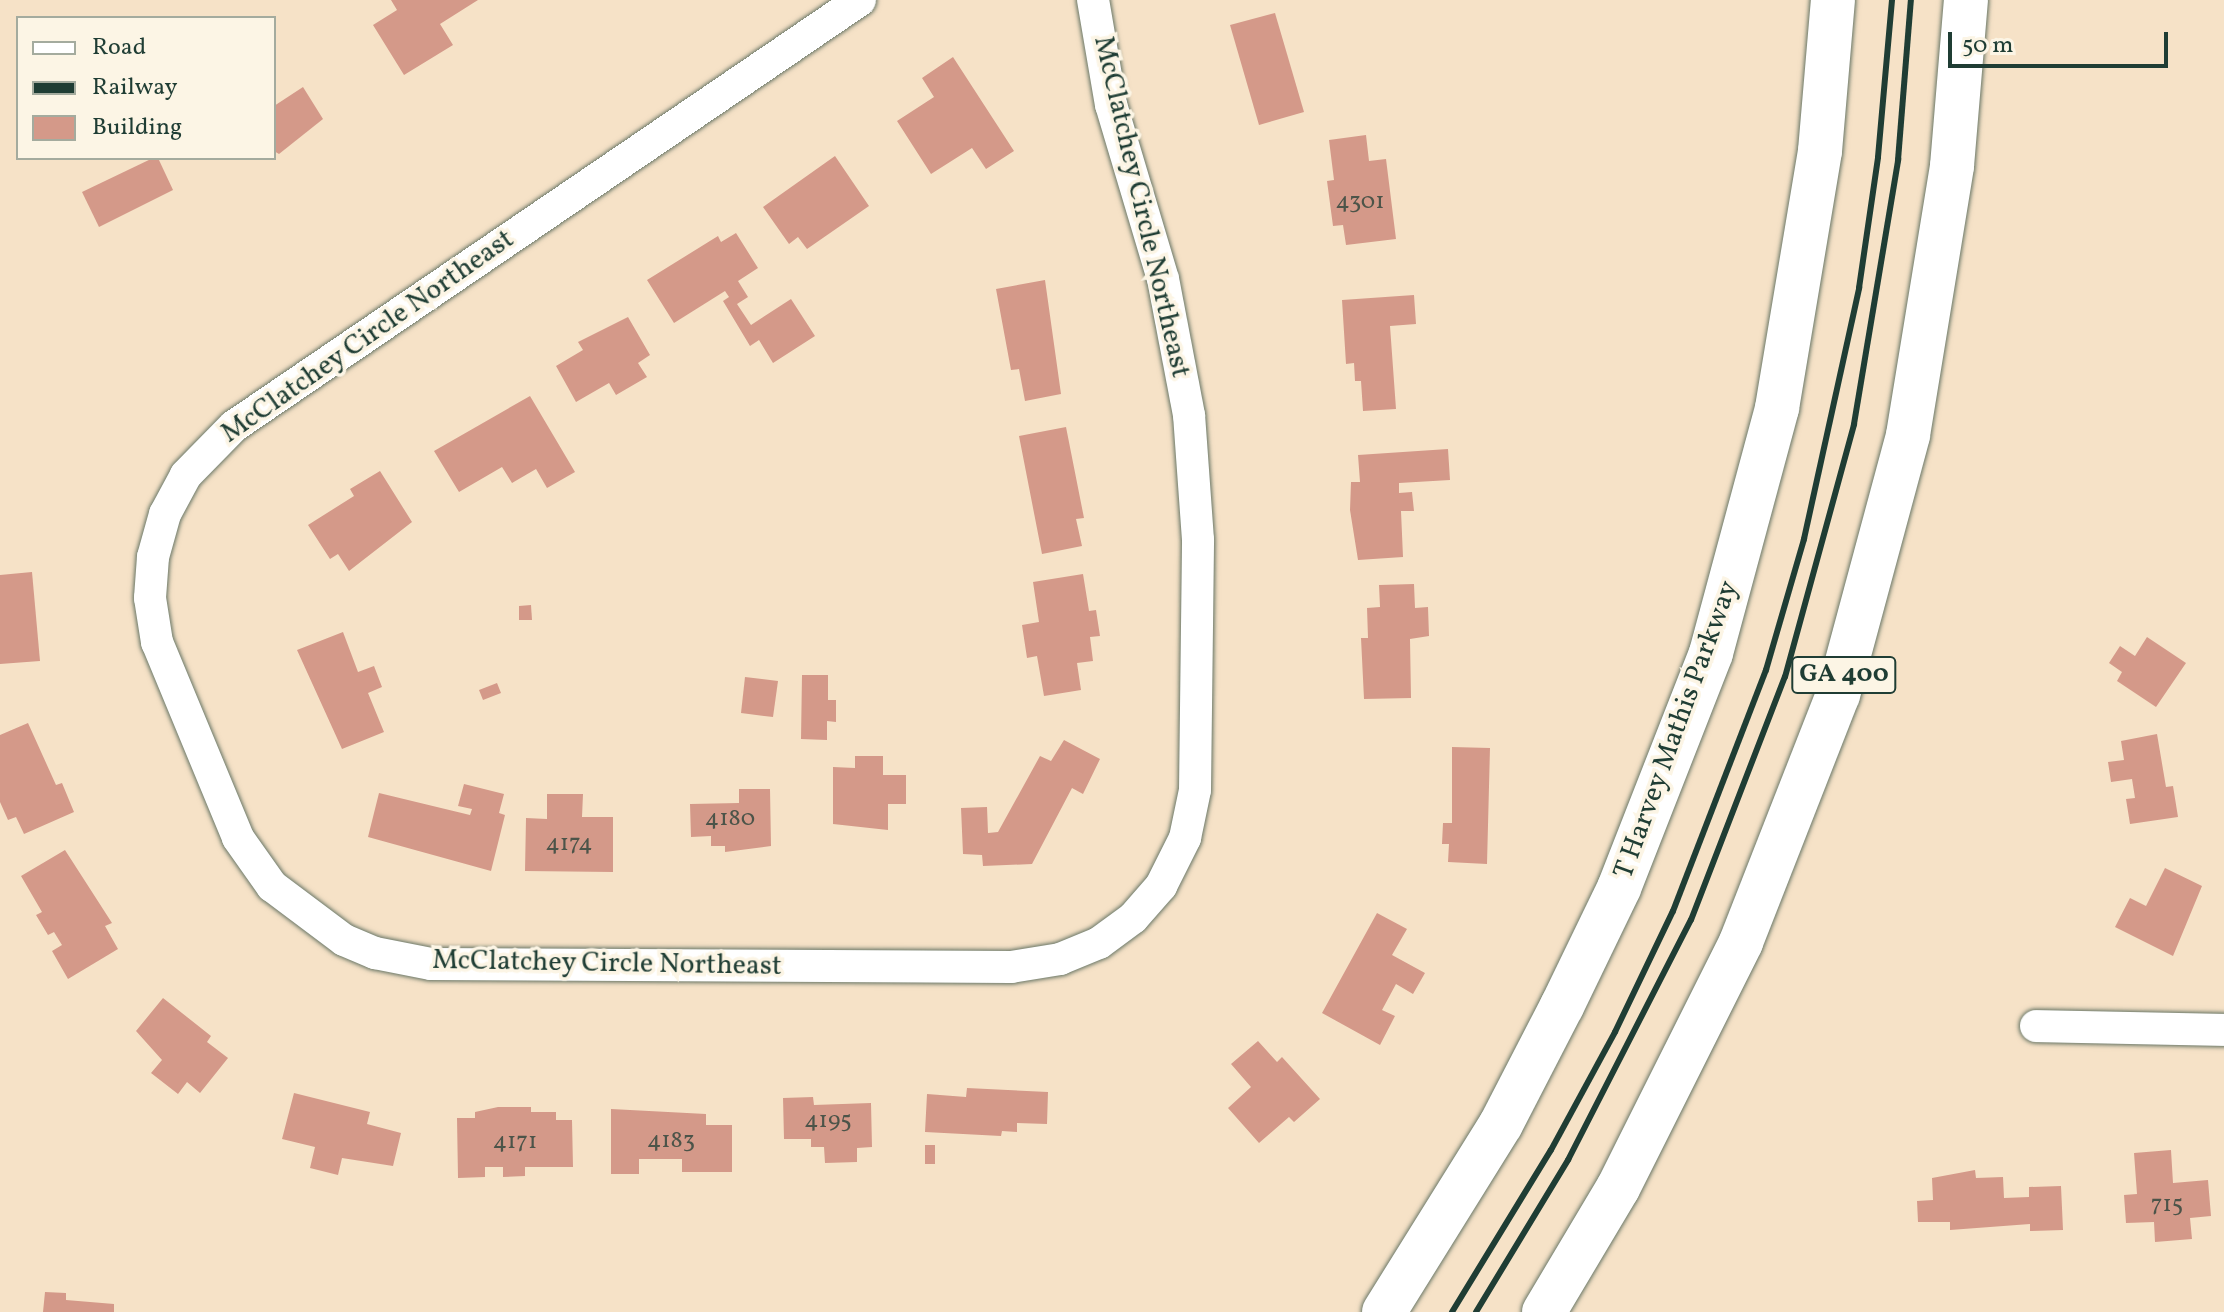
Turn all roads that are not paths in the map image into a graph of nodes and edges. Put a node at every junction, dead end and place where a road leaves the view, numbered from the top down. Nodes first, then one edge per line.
1 (860, 0) edge
2 (1093, 0) edge
3 (1833, 0) edge
4 (1966, 0) edge
5 (2036, 1026) dead end
6 (2224, 1030) edge
7 (1549, 1304) edge
8 (1384, 1312) edge

1 - 2 street, McClatchey Circle Northeast
3 - 8 highway, T Harvey Mathis Parkway
4 - 7 highway, GA 400
5 - 6 street

